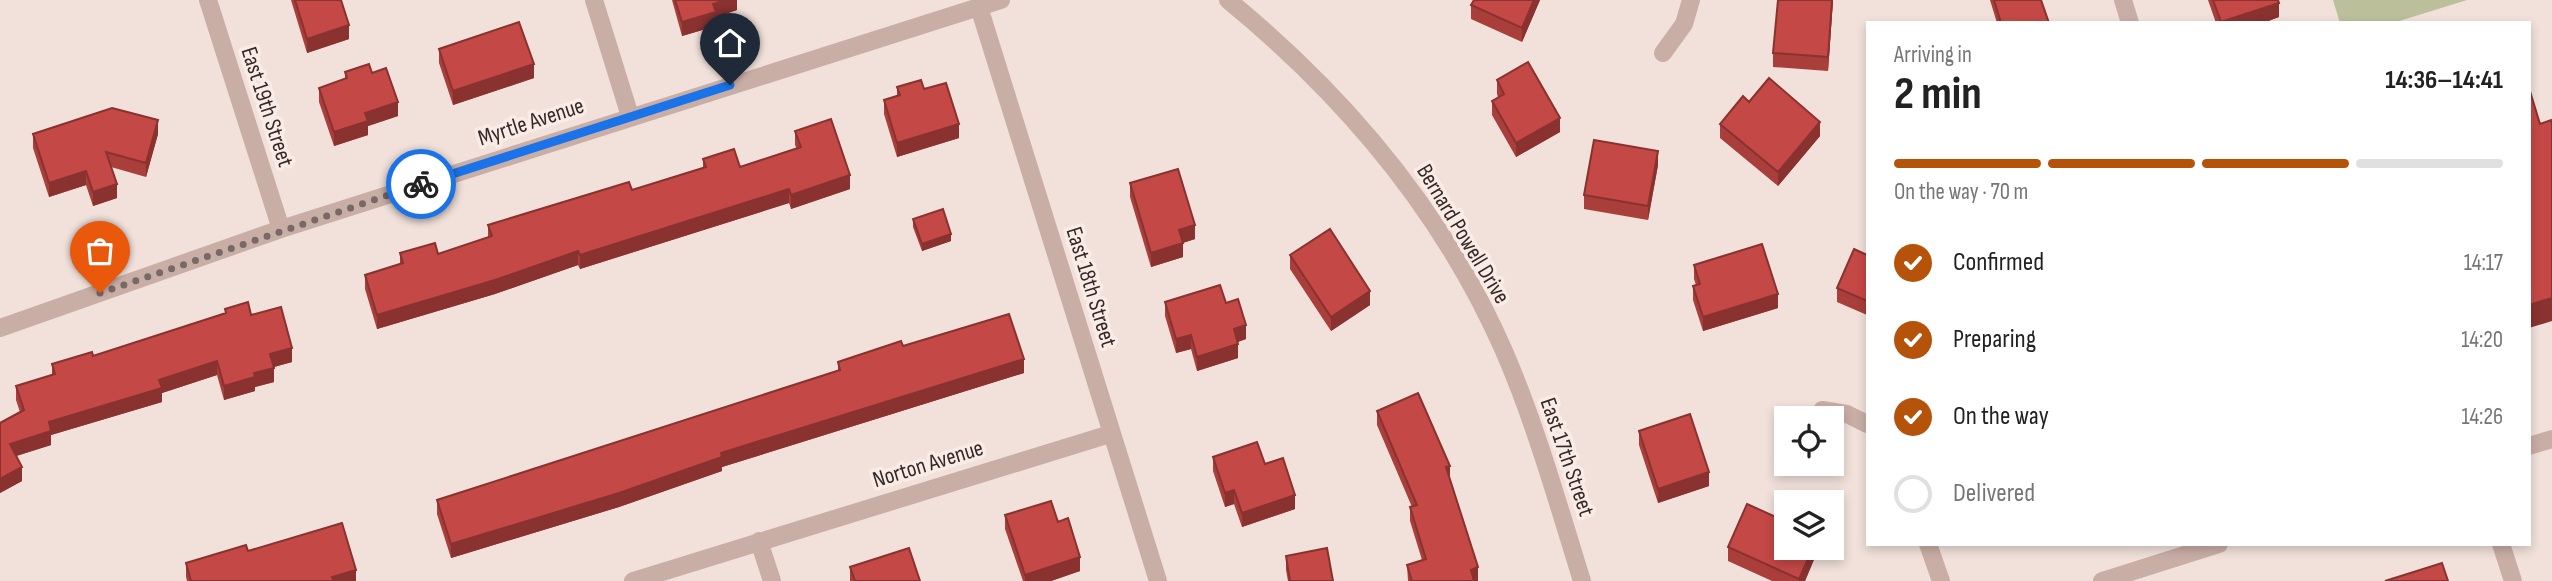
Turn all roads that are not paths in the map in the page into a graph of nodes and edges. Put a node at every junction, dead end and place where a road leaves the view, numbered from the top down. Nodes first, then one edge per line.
1 (208, 0) edge
2 (594, 0) edge
3 (1001, 0) edge
4 (1228, 0) edge
5 (1691, 0) edge
6 (2123, 0) edge
7 (979, 7) junction
8 (2129, 21) edge
9 (1662, 53) dead end
10 (630, 116) junction
11 (281, 229) junction
12 (0, 328) edge
13 (1503, 349) joint
14 (1844, 414) edge
15 (1866, 424) edge
16 (1110, 434) junction
17 (2552, 439) edge
18 (2531, 445) edge
19 (759, 541) junction
20 (1929, 546) edge
21 (2213, 546) edge
22 (2502, 546) edge
23 (633, 581) edge
24 (772, 581) edge
25 (1157, 581) edge
26 (1583, 581) edge
27 (1941, 581) edge
28 (2102, 581) edge
29 (2513, 581) edge

1 - 11 street, East 19th Street
2 - 10 street
3 - 7 street, Myrtle Avenue
4 - 13 street, Bernard Powell Drive
5 - 9 street
6 - 8 street
7 - 10 street, Myrtle Avenue
7 - 16 street, East 18th Street
10 - 11 street, Myrtle Avenue
11 - 12 street, Myrtle Avenue
13 - 26 street, East 17th Street
14 - 15 street
16 - 19 street, Norton Avenue
16 - 25 street, East 18th Street
17 - 18 street
19 - 23 street, Norton Avenue
19 - 24 street
20 - 27 street
21 - 28 street
22 - 29 street

